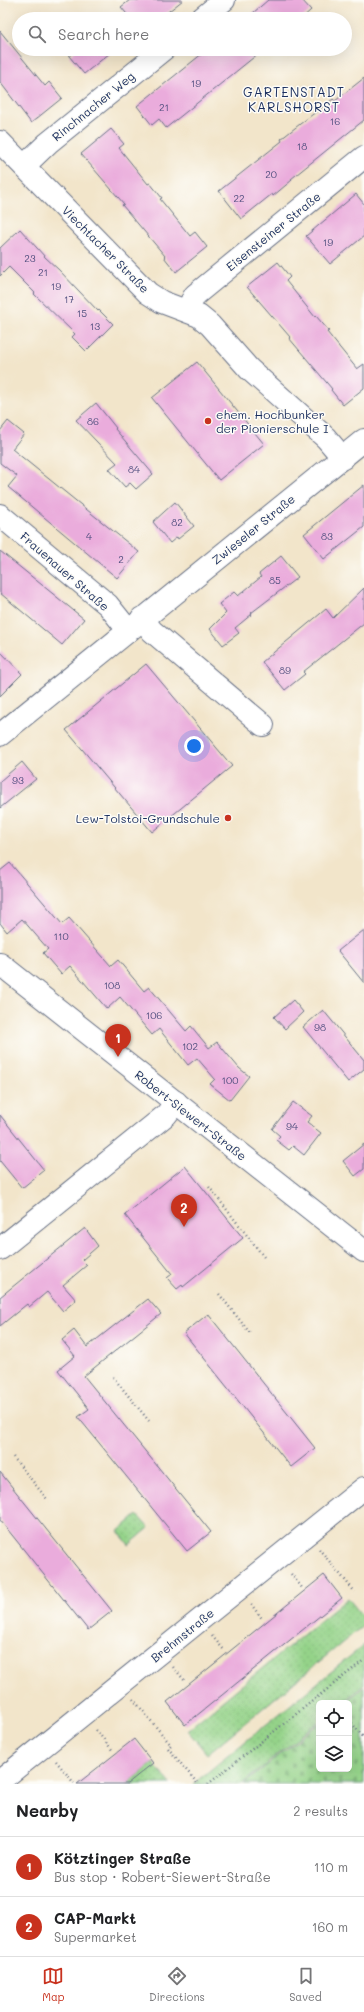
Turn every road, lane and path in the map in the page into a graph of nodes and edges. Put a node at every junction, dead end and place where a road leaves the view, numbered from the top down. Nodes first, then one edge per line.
1 (224, 0) edge
2 (209, 12) edge
3 (155, 56) edge
4 (0, 142) edge
5 (364, 157) edge
6 (24, 166) junction
7 (187, 310) junction
8 (364, 440) edge
9 (343, 458) junction
10 (0, 515) edge
11 (135, 624) junction
12 (263, 725) dead end
13 (0, 735) edge
14 (0, 964) edge
15 (176, 1102) junction
16 (209, 1187) dead end
17 (0, 1249) edge
18 (364, 1251) edge
19 (264, 1257) dead end
20 (219, 1294) dead end
21 (250, 1334) dead end
22 (113, 1377) dead end
23 (149, 1421) dead end
24 (13, 1457) dead end
25 (364, 1488) edge
26 (48, 1499) dead end
27 (314, 1543) dead end
28 (290, 1572) dead end
29 (303, 1589) dead end
30 (355, 1592) dead end
31 (246, 1599) dead end
32 (263, 1620) dead end
33 (208, 1630) dead end
34 (225, 1651) dead end
35 (364, 1660) edge
36 (169, 1662) dead end
37 (186, 1682) dead end
38 (130, 1694) dead end
39 (352, 1724) edge
40 (92, 1725) dead end
41 (364, 1738) edge
42 (113, 1751) dead end
43 (53, 1757) dead end
44 (0, 1781) edge
45 (74, 1783) dead end
46 (210, 1783) edge
47 (198, 1784) edge

1 - 2 street
3 - 6 street, Rinchnacher Weg
4 - 6 street, Viechtacher Straße
5 - 7 street, Eisensteiner Straße
6 - 7 street, Viechtacher Straße
7 - 9 street, Viechtacher Straße
8 - 9 street, Zwieseler Straße
9 - 11 street, Zwieseler Straße
10 - 11 street, Frauenauer Straße
11 - 12 street
11 - 13 street, Zwieseler Straße
14 - 15 street, Robert-Siewert-Straße
15 - 17 street
15 - 18 street, Robert-Siewert-Straße
16 - 19 path
20 - 21 path
22 - 23 path
24 - 26 path
25 - 44 street, Brehmstraße
27 - 30 path
28 - 29 path
31 - 32 path
33 - 34 path
35 - 46 path
36 - 37 path
38 - 47 path
39 - 41 path
40 - 42 path
43 - 45 path

